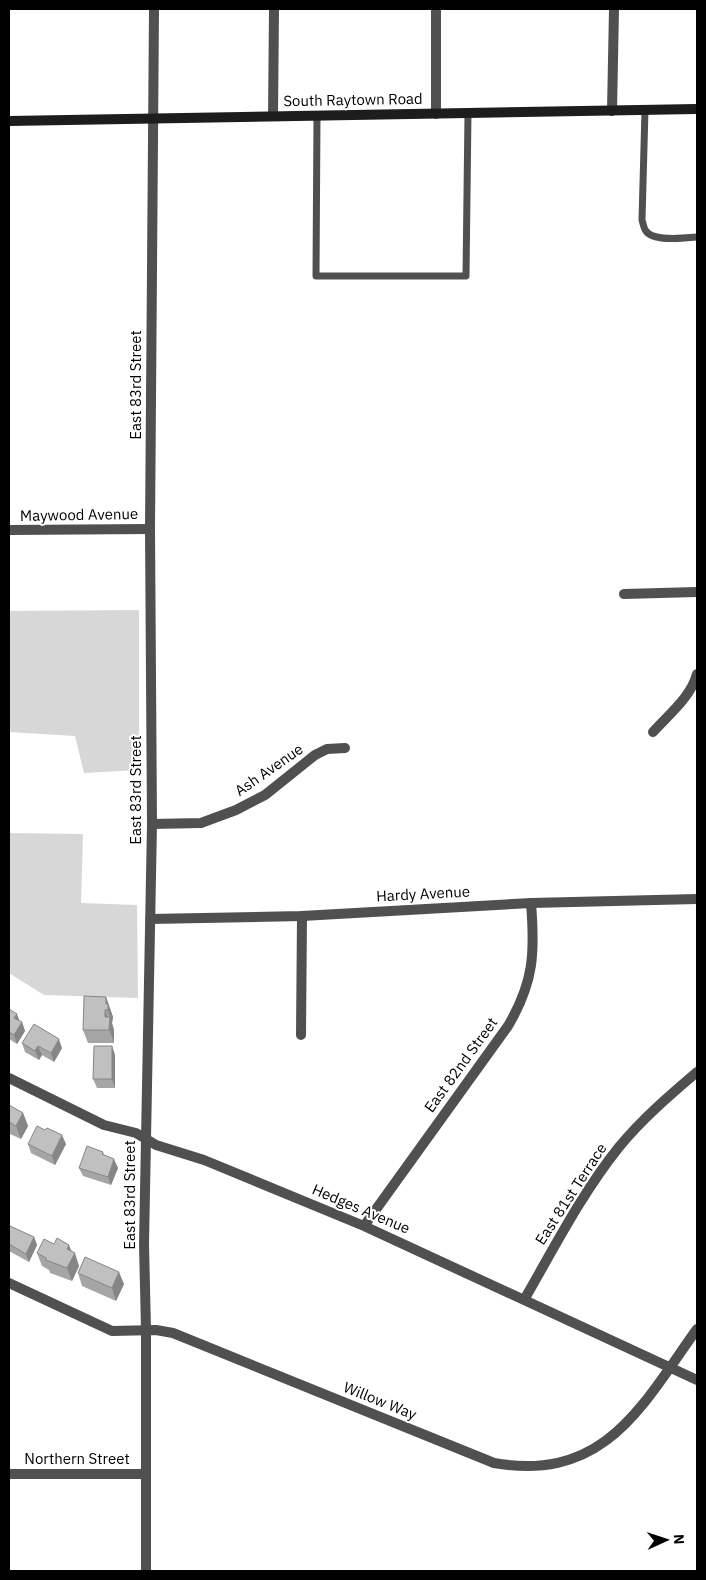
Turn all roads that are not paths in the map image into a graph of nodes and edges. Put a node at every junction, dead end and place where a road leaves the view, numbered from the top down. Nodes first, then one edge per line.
1 (154, 9) edge
2 (274, 9) edge
3 (436, 9) edge
4 (614, 9) edge
5 (697, 109) edge
6 (645, 110) junction
7 (612, 111) junction
8 (468, 113) junction
9 (436, 114) junction
10 (273, 116) junction
11 (317, 116) junction
12 (152, 118) junction
13 (9, 122) edge
14 (697, 237) edge
15 (150, 529) junction
16 (9, 530) edge
17 (697, 592) edge
18 (624, 594) dead end
19 (697, 674) edge
20 (653, 732) dead end
21 (345, 748) dead end
22 (152, 824) junction
23 (697, 898) edge
24 (531, 903) junction
25 (302, 916) junction
26 (150, 920) junction
27 (301, 1035) dead end
28 (697, 1072) edge
29 (9, 1078) edge
30 (145, 1138) junction
31 (364, 1226) junction
32 (9, 1283) edge
33 (524, 1300) junction
34 (697, 1329) edge
35 (146, 1330) junction
36 (670, 1368) junction
37 (697, 1380) edge
38 (9, 1474) edge
39 (146, 1474) junction
40 (146, 1571) edge

1 - 12 street, East 83rd Street
2 - 10 street
3 - 9 street
4 - 7 street
5 - 6 main road, South Raytown Road
6 - 7 main road, South Raytown Road
6 - 14 lane
7 - 8 main road, South Raytown Road
8 - 9 main road, South Raytown Road
8 - 11 lane
9 - 11 main road, South Raytown Road
10 - 11 main road, South Raytown Road
10 - 12 main road, South Raytown Road
12 - 13 main road, South Raytown Road
12 - 15 street, East 83rd Street
15 - 16 street, Maywood Avenue
15 - 22 street, East 83rd Street
17 - 18 street
19 - 20 street
21 - 22 street, Ash Avenue
22 - 26 street, East 83rd Street
23 - 24 street, Hardy Avenue
24 - 25 street, Hardy Avenue
24 - 31 street, East 82nd Street
25 - 26 street, Hardy Avenue
25 - 27 street
26 - 30 street, East 83rd Street
28 - 33 street, East 81st Terrace
29 - 30 street, Hedges Avenue
30 - 31 street, Hedges Avenue
30 - 35 street, East 83rd Street
31 - 33 street, Hedges Avenue
32 - 35 street, Willow Way
33 - 36 street, Hedges Avenue
34 - 36 street, Willow Way
35 - 36 street, Willow Way
35 - 39 street, East 83rd Street
36 - 37 street, Hedges Avenue
38 - 39 street, Northern Street
39 - 40 street, East 83rd Street

